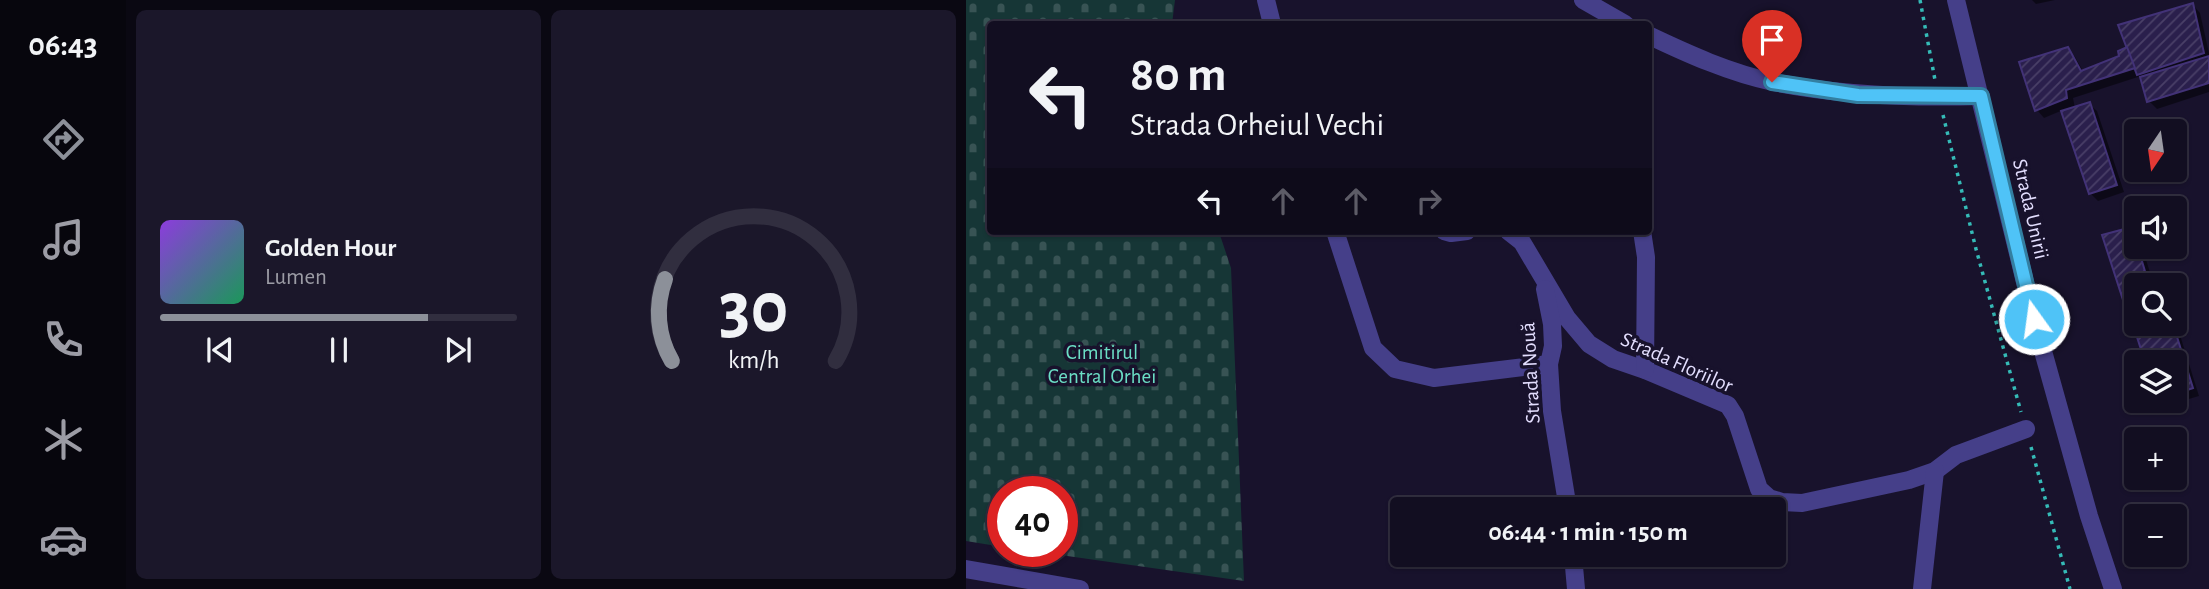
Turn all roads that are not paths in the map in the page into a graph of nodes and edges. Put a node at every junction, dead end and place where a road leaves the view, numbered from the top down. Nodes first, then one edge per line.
1 (1266, 0) edge
2 (1583, 0) edge
3 (1956, 0) edge
4 (1267, 21) edge
5 (1614, 21) edge
6 (1652, 37) edge
7 (1981, 96) junction
8 (1336, 235) edge
9 (1513, 235) edge
10 (1643, 235) edge
11 (1542, 275) junction
12 (1549, 364) junction
13 (1645, 370) junction
14 (2026, 429) road end
15 (1936, 471) junction
16 (1566, 497) edge
17 (1574, 567) edge
18 (966, 569) edge
19 (1080, 589) edge
20 (1576, 589) edge
21 (1922, 589) edge
22 (2113, 589) edge

1 - 4 street
2 - 5 street
3 - 7 street, Strada Unirii
6 - 7 street
7 - 22 street, Strada Unirii
8 - 12 street
9 - 11 street, Strada Floriilor
10 - 13 street
11 - 12 street, Strada Nouă
11 - 13 street, Strada Floriilor
12 - 16 street, Strada Nouă
13 - 15 street, Strada Floriilor
14 - 15 street, Strada Floriilor
15 - 21 street
17 - 20 street
18 - 19 street

